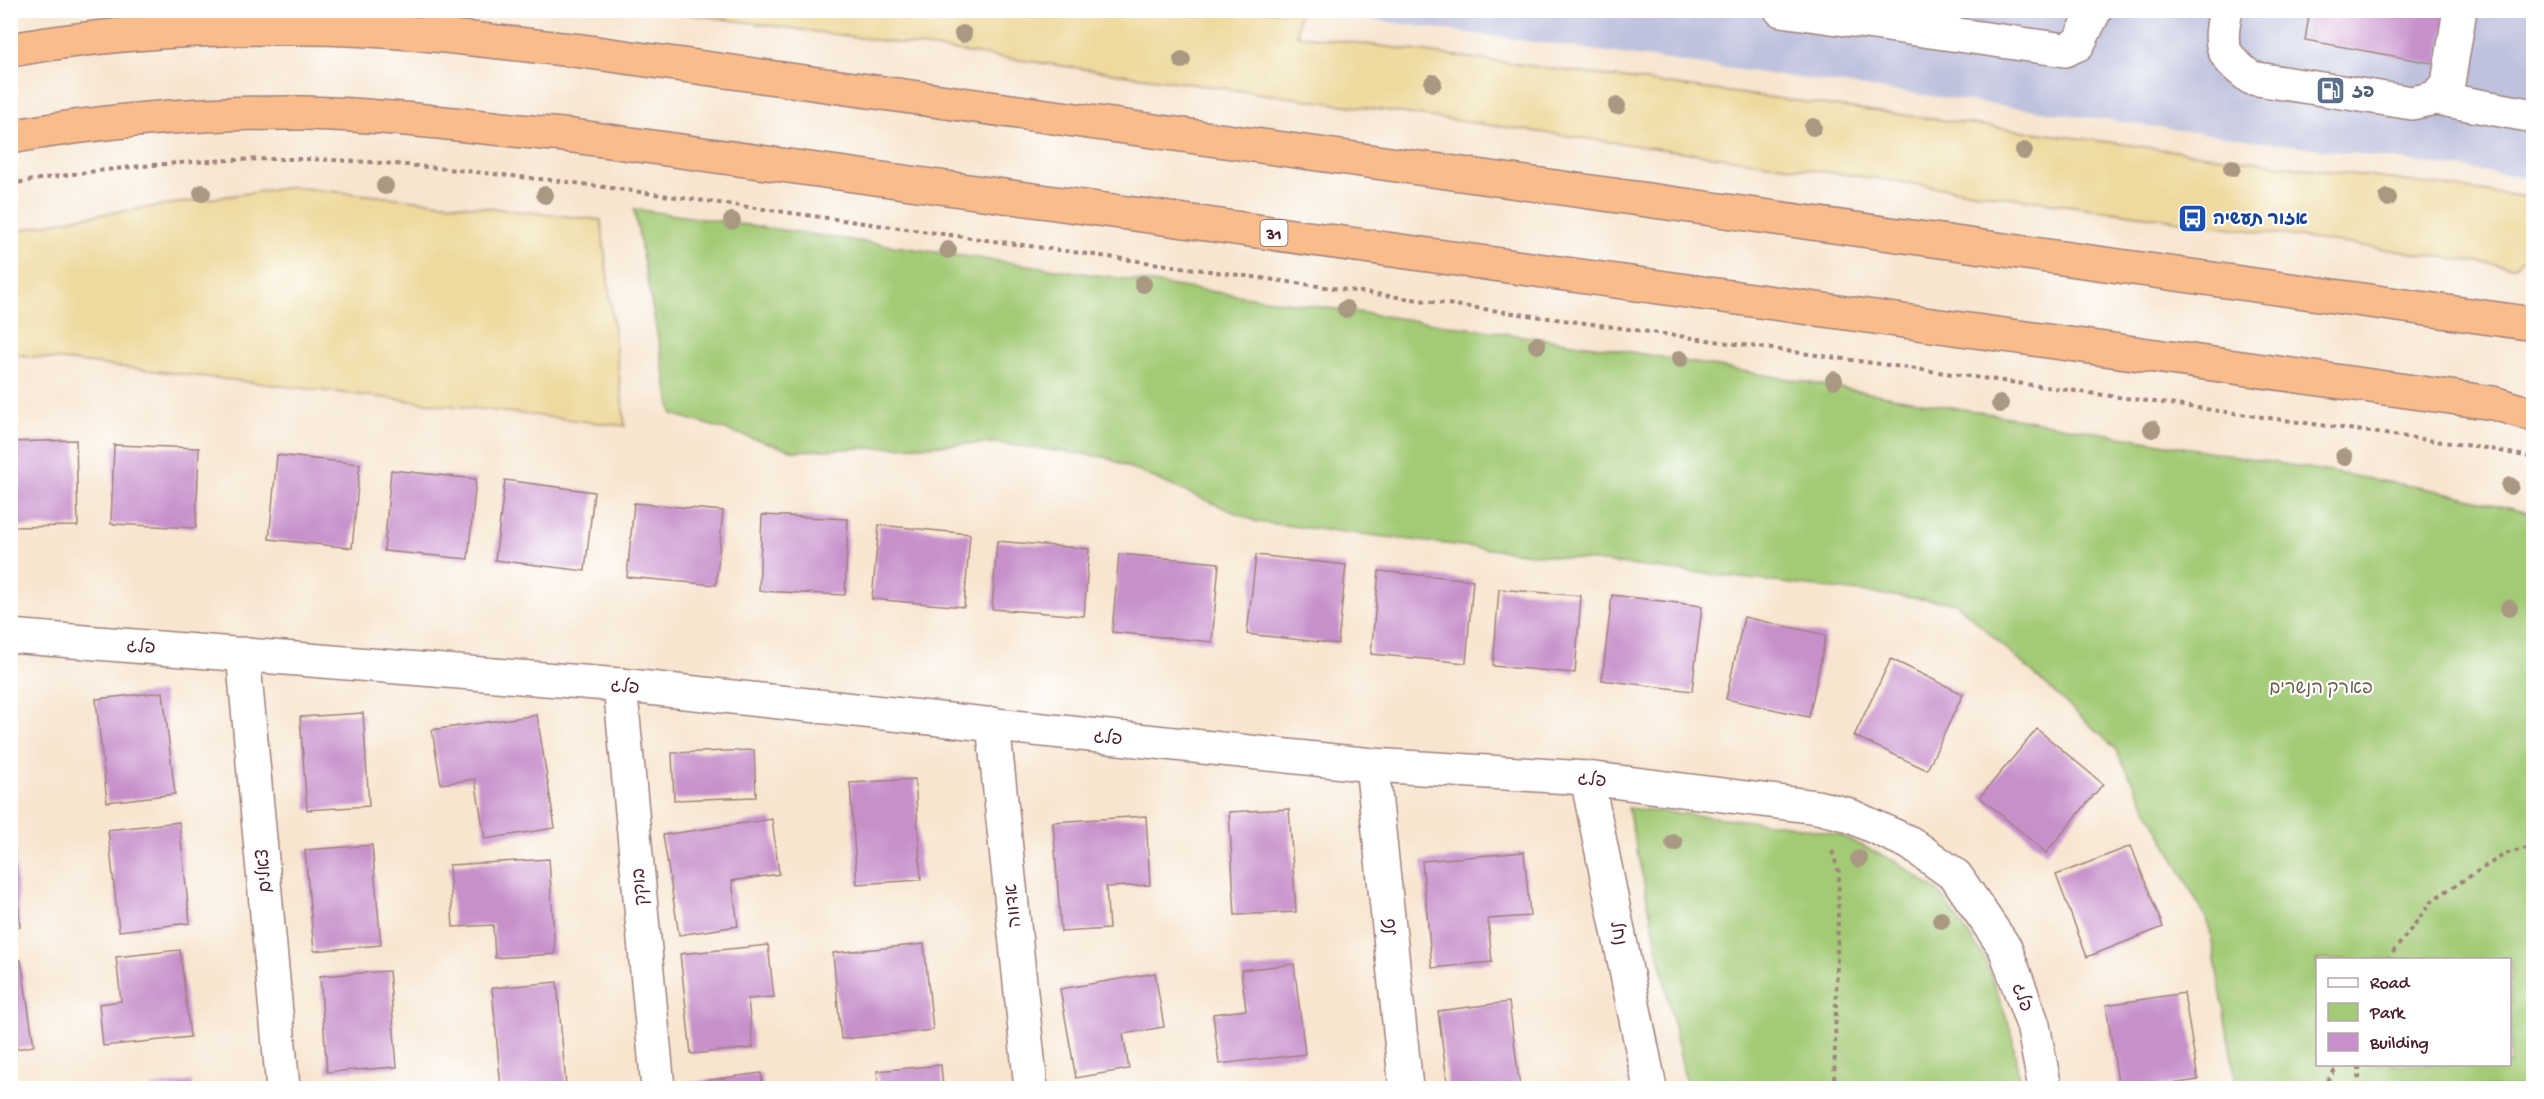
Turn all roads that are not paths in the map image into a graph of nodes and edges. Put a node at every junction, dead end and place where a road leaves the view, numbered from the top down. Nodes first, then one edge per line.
1 (1781, 10) edge
2 (2095, 10) edge
3 (2226, 10) edge
4 (2460, 10) edge
5 (10, 50) edge
6 (2435, 98) junction
7 (2534, 116) edge
8 (10, 137) edge
9 (2458, 312) junction
10 (2534, 316) edge
11 (2534, 324) edge
12 (2534, 415) edge
13 (10, 636) edge
14 (243, 654) junction
15 (620, 685) junction
16 (993, 724) junction
17 (1372, 765) junction
18 (1587, 778) junction
19 (283, 1089) edge
20 (658, 1089) edge
21 (1031, 1089) edge
22 (1406, 1089) edge
23 (1650, 1089) edge
24 (2045, 1089) edge

1 - 2 street
3 - 6 street
4 - 6 street
5 - 9 highway
6 - 7 street
8 - 12 highway, 31
9 - 10 highway
9 - 11 highway
13 - 14 street, פלג
14 - 15 street, פלג
14 - 19 street, צאלים
15 - 16 street, פלג
15 - 20 street, בוקק
16 - 17 street, פלג
16 - 21 street, אדווה
17 - 18 street, פלג
17 - 22 street, טל
18 - 23 street, נחל
18 - 24 street, פלג

